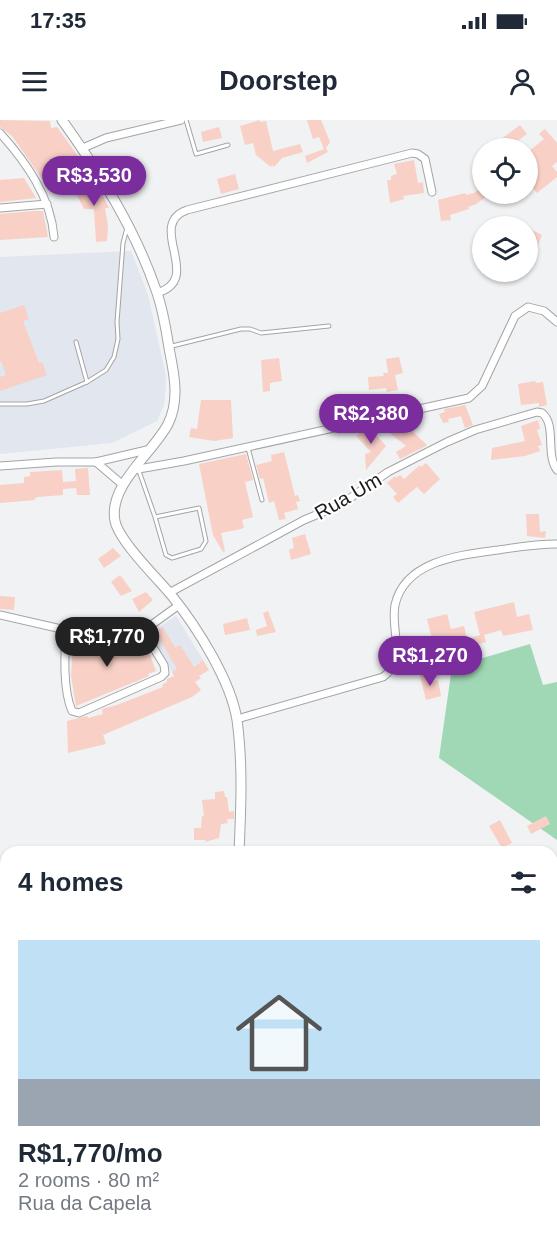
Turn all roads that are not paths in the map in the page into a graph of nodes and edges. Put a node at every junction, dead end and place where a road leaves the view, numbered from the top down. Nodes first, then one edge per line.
1 (62, 120) edge
2 (181, 120) edge
3 (186, 120) edge
4 (0, 132) edge
5 (228, 145) dead end
6 (83, 148) junction
7 (432, 192) dead end
8 (47, 204) junction
9 (0, 208) edge
10 (127, 226) junction
11 (54, 237) dead end
12 (157, 292) junction
13 (557, 322) edge
14 (329, 327) dead end
15 (76, 342) dead end
16 (169, 347) junction
17 (87, 382) junction
18 (0, 404) edge
19 (248, 446) junction
20 (151, 449) junction
21 (96, 462) junction
22 (0, 466) edge
23 (135, 470) junction
24 (557, 470) edge
25 (123, 485) junction
26 (262, 500) dead end
27 (155, 517) junction
28 (557, 544) edge
29 (170, 593) junction
30 (179, 605) junction
31 (0, 615) edge
32 (67, 631) junction
33 (143, 631) junction
34 (237, 719) junction
35 (239, 846) edge

1 - 6 main road
2 - 6 street
3 - 5 lane
4 - 8 street
6 - 10 main road
7 - 12 street
8 - 9 street
8 - 11 street
10 - 12 main road
10 - 17 lane
12 - 16 main road
13 - 19 street
14 - 16 lane
15 - 17 lane
16 - 20 main road
17 - 18 lane
19 - 23 street
19 - 26 lane
20 - 21 street
20 - 23 main road
21 - 22 street
21 - 25 street
23 - 25 main road
23 - 27 lane
24 - 29 street, Rua Um
25 - 29 main road
27 - 27 lane
28 - 34 street
29 - 30 main road
30 - 33 street
30 - 34 main road
31 - 32 street
32 - 33 street
32 - 33 street
34 - 35 main road

